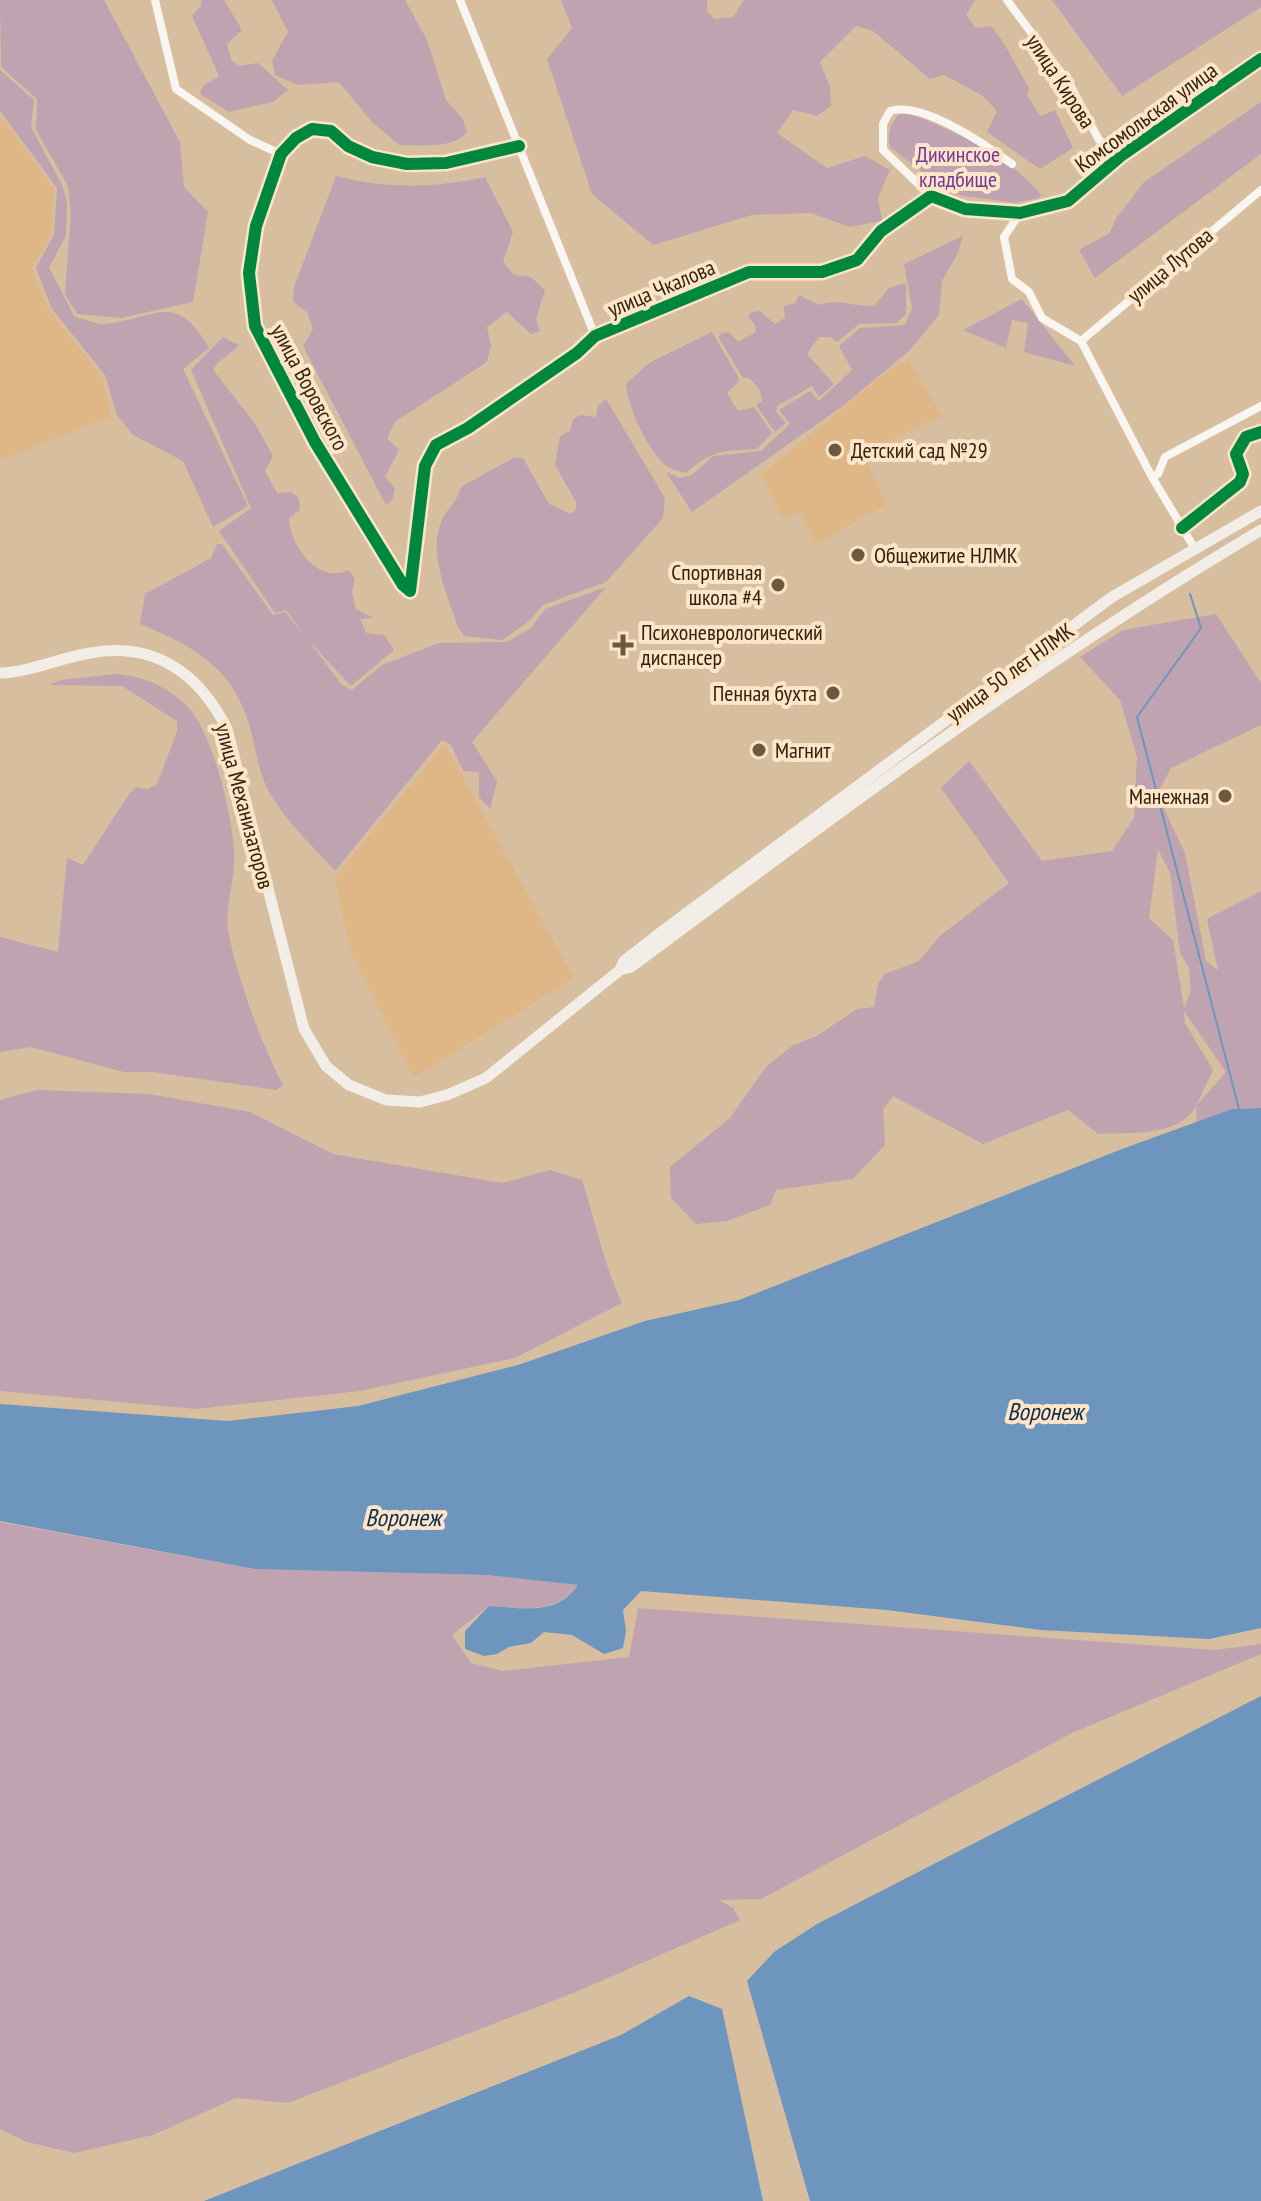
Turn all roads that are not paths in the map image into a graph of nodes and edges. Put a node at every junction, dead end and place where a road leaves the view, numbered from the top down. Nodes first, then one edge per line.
1 (155, 0) edge
2 (460, 0) edge
3 (1007, 0) edge
4 (1261, 59) edge
5 (519, 146) junction
6 (281, 154) junction
7 (1122, 155) junction
8 (1012, 164) dead end
9 (1261, 190) edge
10 (931, 196) junction
11 (1020, 213) junction
12 (595, 336) junction
13 (1081, 341) junction
14 (1261, 406) edge
15 (1261, 432) edge
16 (1152, 477) junction
17 (1261, 511) edge
18 (1182, 528) junction
19 (1261, 530) edge
20 (1198, 547) junction
21 (410, 591) joint
22 (0, 673) edge
23 (770, 857) junction
24 (386, 1100) joint

1 - 6 street
2 - 5 street
3 - 7 street, улица Кирова
4 - 7 street, Комсомольская улица
5 - 6 street
5 - 12 street
6 - 21 street, улица Воровского
7 - 11 street, Комсомольская улица
8 - 10 street
9 - 13 street, улица Лутова
10 - 11 street
10 - 12 street, улица Чкалова
11 - 13 street
12 - 21 street, улица Чкалова
13 - 16 street
14 - 16 street
15 - 18 street
16 - 18 street
17 - 20 main road, улица 50 лет НЛМК
18 - 20 street
19 - 23 main road, улица 50 лет НЛМК
20 - 23 main road, улица 50 лет НЛМК
22 - 24 main road, улица Механизаторов
23 - 24 main road, улица 50 лет НЛМК

